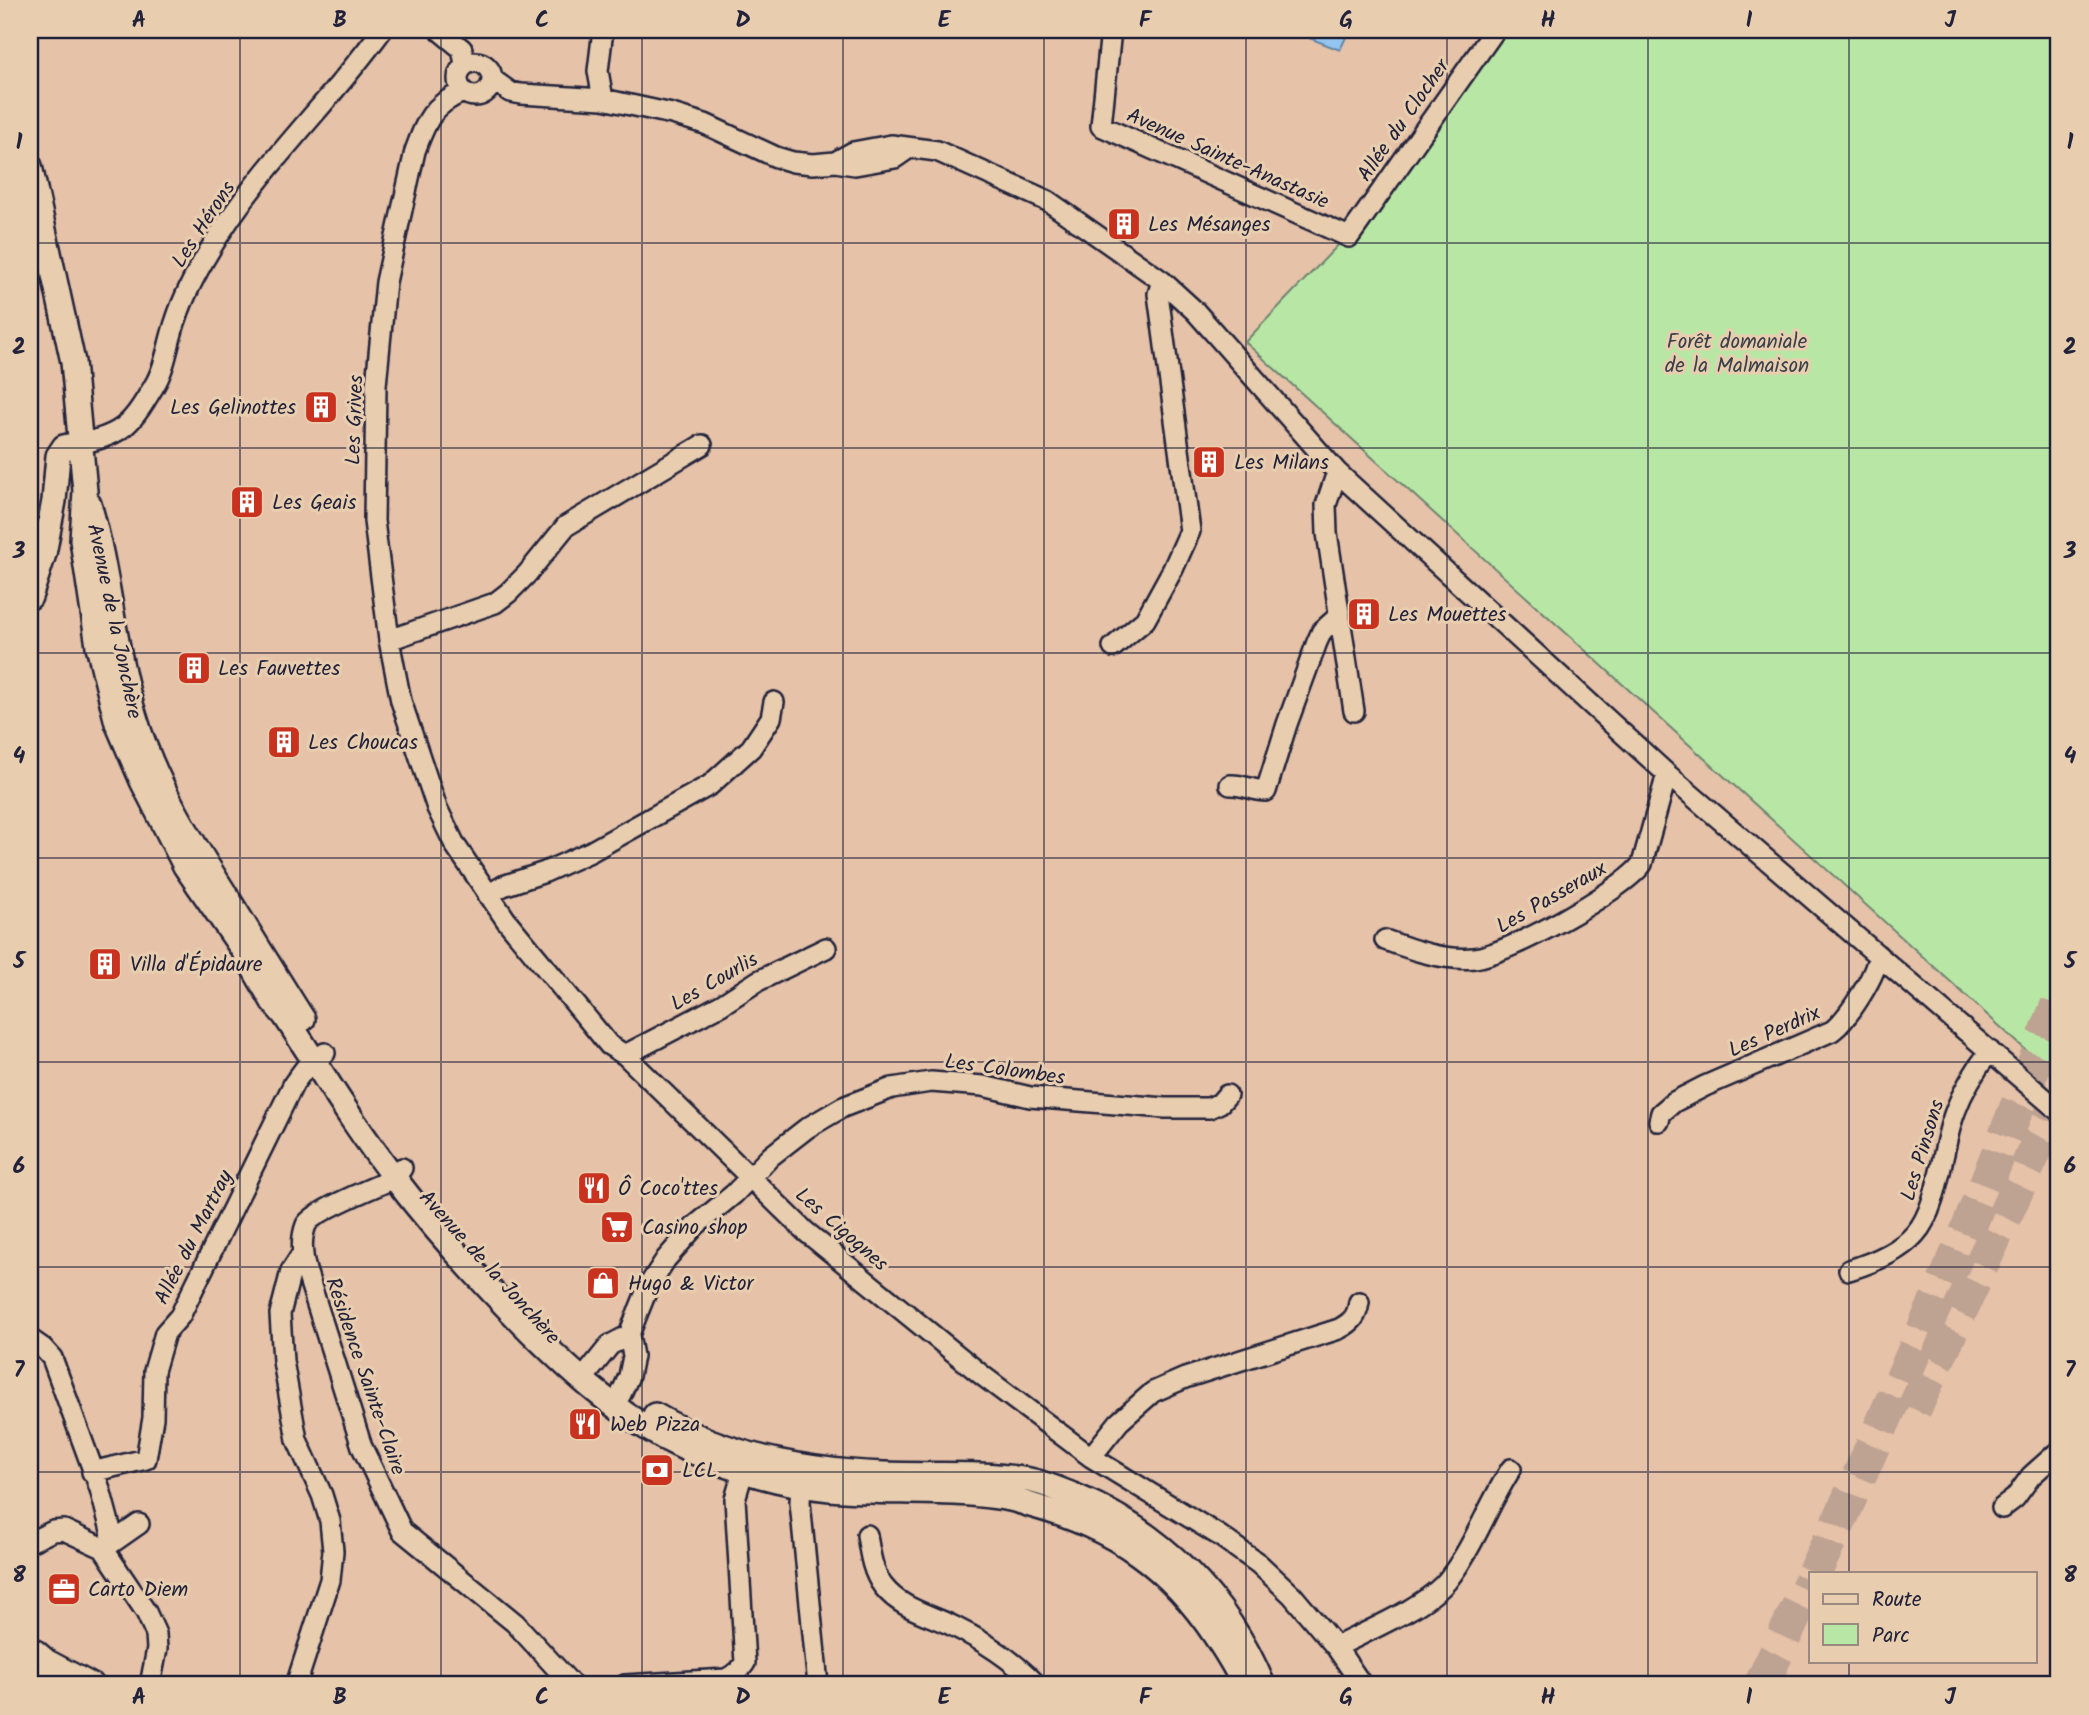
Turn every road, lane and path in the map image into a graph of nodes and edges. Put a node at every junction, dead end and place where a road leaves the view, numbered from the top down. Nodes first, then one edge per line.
1 (382, 30) edge
2 (439, 30) edge
3 (603, 30) edge
4 (1111, 30) edge
5 (1490, 31) edge
6 (465, 64) junction
7 (492, 79) junction
8 (463, 92) junction
9 (603, 99) junction
10 (30, 166) edge
11 (1349, 237) joint
12 (1162, 281) junction
13 (82, 443) junction
14 (702, 445) dead end
15 (1337, 472) junction
16 (30, 597) edge
17 (1340, 615) junction
18 (389, 640) junction
19 (1113, 648) dead end
20 (774, 702) dead end
21 (1354, 710) dead end
22 (1667, 774) junction
23 (1230, 785) dead end
24 (455, 845) joint
25 (488, 895) junction
26 (1385, 940) dead end
27 (826, 948) dead end
28 (1878, 955) junction
29 (1990, 1051) junction
30 (625, 1055) junction
31 (320, 1057) junction
32 (1227, 1095) dead end
33 (2059, 1111) edge
34 (1659, 1121) dead end
35 (398, 1173) junction
36 (750, 1177) junction
37 (302, 1254) junction
38 (1849, 1270) dead end
39 (1359, 1302) dead end
40 (629, 1335) junction
41 (30, 1339) edge
42 (587, 1376) junction
43 (617, 1400) junction
44 (2059, 1451) edge
45 (1091, 1457) junction
46 (746, 1463) junction
47 (1511, 1469) dead end
48 (92, 1472) junction
49 (801, 1476) junction
50 (2002, 1508) dead end
51 (139, 1524) dead end
52 (867, 1535) dead end
53 (30, 1542) edge
54 (106, 1546) junction
55 (30, 1645) edge
56 (1336, 1647) junction
57 (48, 1660) junction
58 (39, 1685) edge
59 (95, 1685) edge
60 (150, 1685) edge
61 (296, 1685) edge
62 (572, 1685) edge
63 (625, 1685) edge
64 (818, 1685) edge
65 (1037, 1685) edge
66 (1244, 1685) edge
67 (1263, 1685) edge
68 (1362, 1685) edge

1 - 13 street, Les Hérons
2 - 6 street
3 - 9 street
4 - 11 street, Avenue Sainte-Anastasie
5 - 11 street, Allée du Clocher
6 - 7 street
6 - 8 street
7 - 8 street
7 - 9 street
8 - 18 street, Les Grives
9 - 12 street
10 - 13 street, Avenue de la Jonchère
12 - 15 street
12 - 19 street
13 - 16 street
13 - 31 street, Avenue de la Jonchère
14 - 18 street
15 - 17 street
15 - 22 street
17 - 21 street
17 - 23 street
18 - 24 street, Les Grives
20 - 25 street
22 - 26 street, Les Passeraux
22 - 28 street
24 - 25 street, Les Cigognes
25 - 30 street, Les Cigognes
27 - 30 street, Les Courlis
28 - 29 street
28 - 34 street, Les Perdrix
29 - 33 street
29 - 38 street, Les Pinsons
30 - 36 street, Les Cigognes
31 - 35 street, Avenue de la Jonchère
31 - 48 street, Allée du Martray
32 - 36 street, Les Colombes
35 - 37 street, Résidence Sainte-Claire
35 - 42 street, Avenue de la Jonchère
36 - 40 street, Les Colombes
36 - 45 street, Les Cigognes
37 - 61 street, Résidence Sainte-Claire
37 - 62 street, Résidence Sainte-Claire
39 - 45 street
40 - 42 street
40 - 43 street, Les Colombes
41 - 48 street
42 - 43 street, Avenue de la Jonchère
43 - 46 street, Avenue de la Jonchère
44 - 50 street
45 - 56 street, Les Cigognes
46 - 49 street, Avenue de la Jonchère
46 - 63 street
47 - 56 street
48 - 54 street
49 - 64 street
49 - 66 street, Avenue de la Jonchère
49 - 67 street, Avenue de la Jonchère
51 - 54 street
52 - 65 street
53 - 54 street
54 - 60 street
55 - 57 street
56 - 68 street, Les Cigognes
57 - 58 street
57 - 59 street

